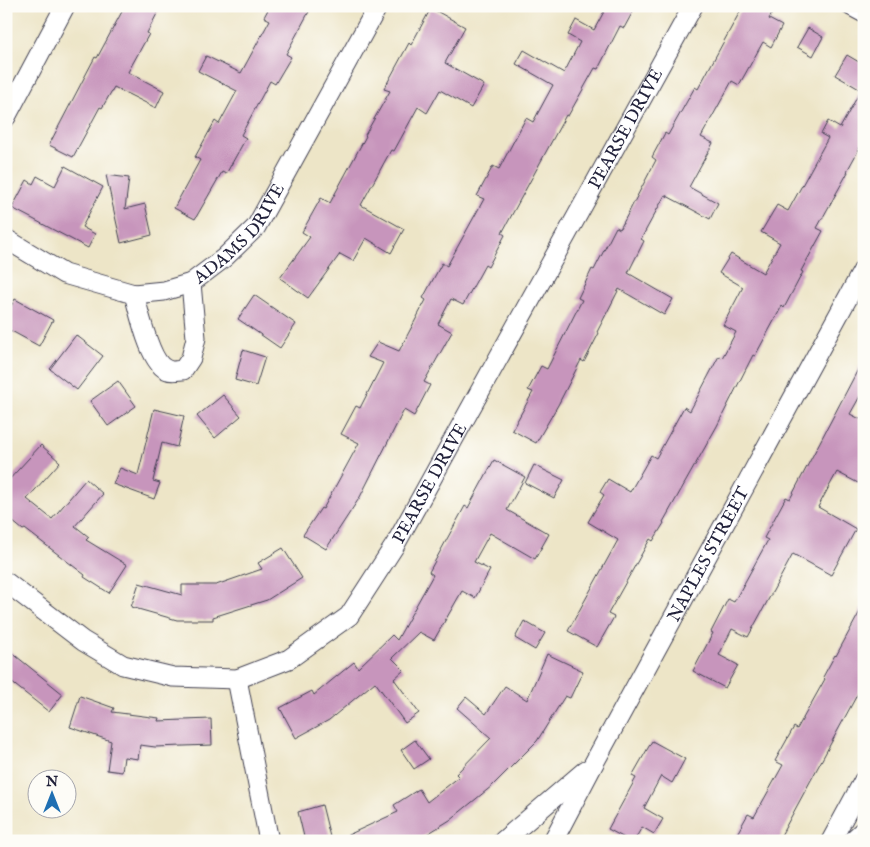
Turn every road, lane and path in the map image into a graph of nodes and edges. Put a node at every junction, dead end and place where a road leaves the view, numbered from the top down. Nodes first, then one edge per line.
1 (65, 6) edge
2 (378, 6) edge
3 (693, 6) edge
4 (851, 6) edge
5 (864, 13) edge
6 (6, 117) edge
7 (6, 239) edge
8 (864, 268) edge
9 (191, 283) junction
10 (134, 294) junction
11 (6, 582) edge
12 (237, 679) junction
13 (594, 763) junction
14 (864, 780) edge
15 (864, 830) edge
16 (269, 841) edge
17 (503, 841) edge
18 (553, 841) edge
19 (831, 841) edge
20 (852, 841) edge

1 - 6 street
2 - 9 street, ADAMS DRIVE
3 - 12 street, PEARSE DRIVE
4 - 5 street
7 - 10 street, ADAMS DRIVE
8 - 13 street, NAPLES STREET
9 - 10 street, ADAMS DRIVE
9 - 10 street
11 - 12 street, PEARSE DRIVE
12 - 16 street
13 - 17 street
13 - 18 street, NAPLES STREET
14 - 19 street
15 - 20 street

